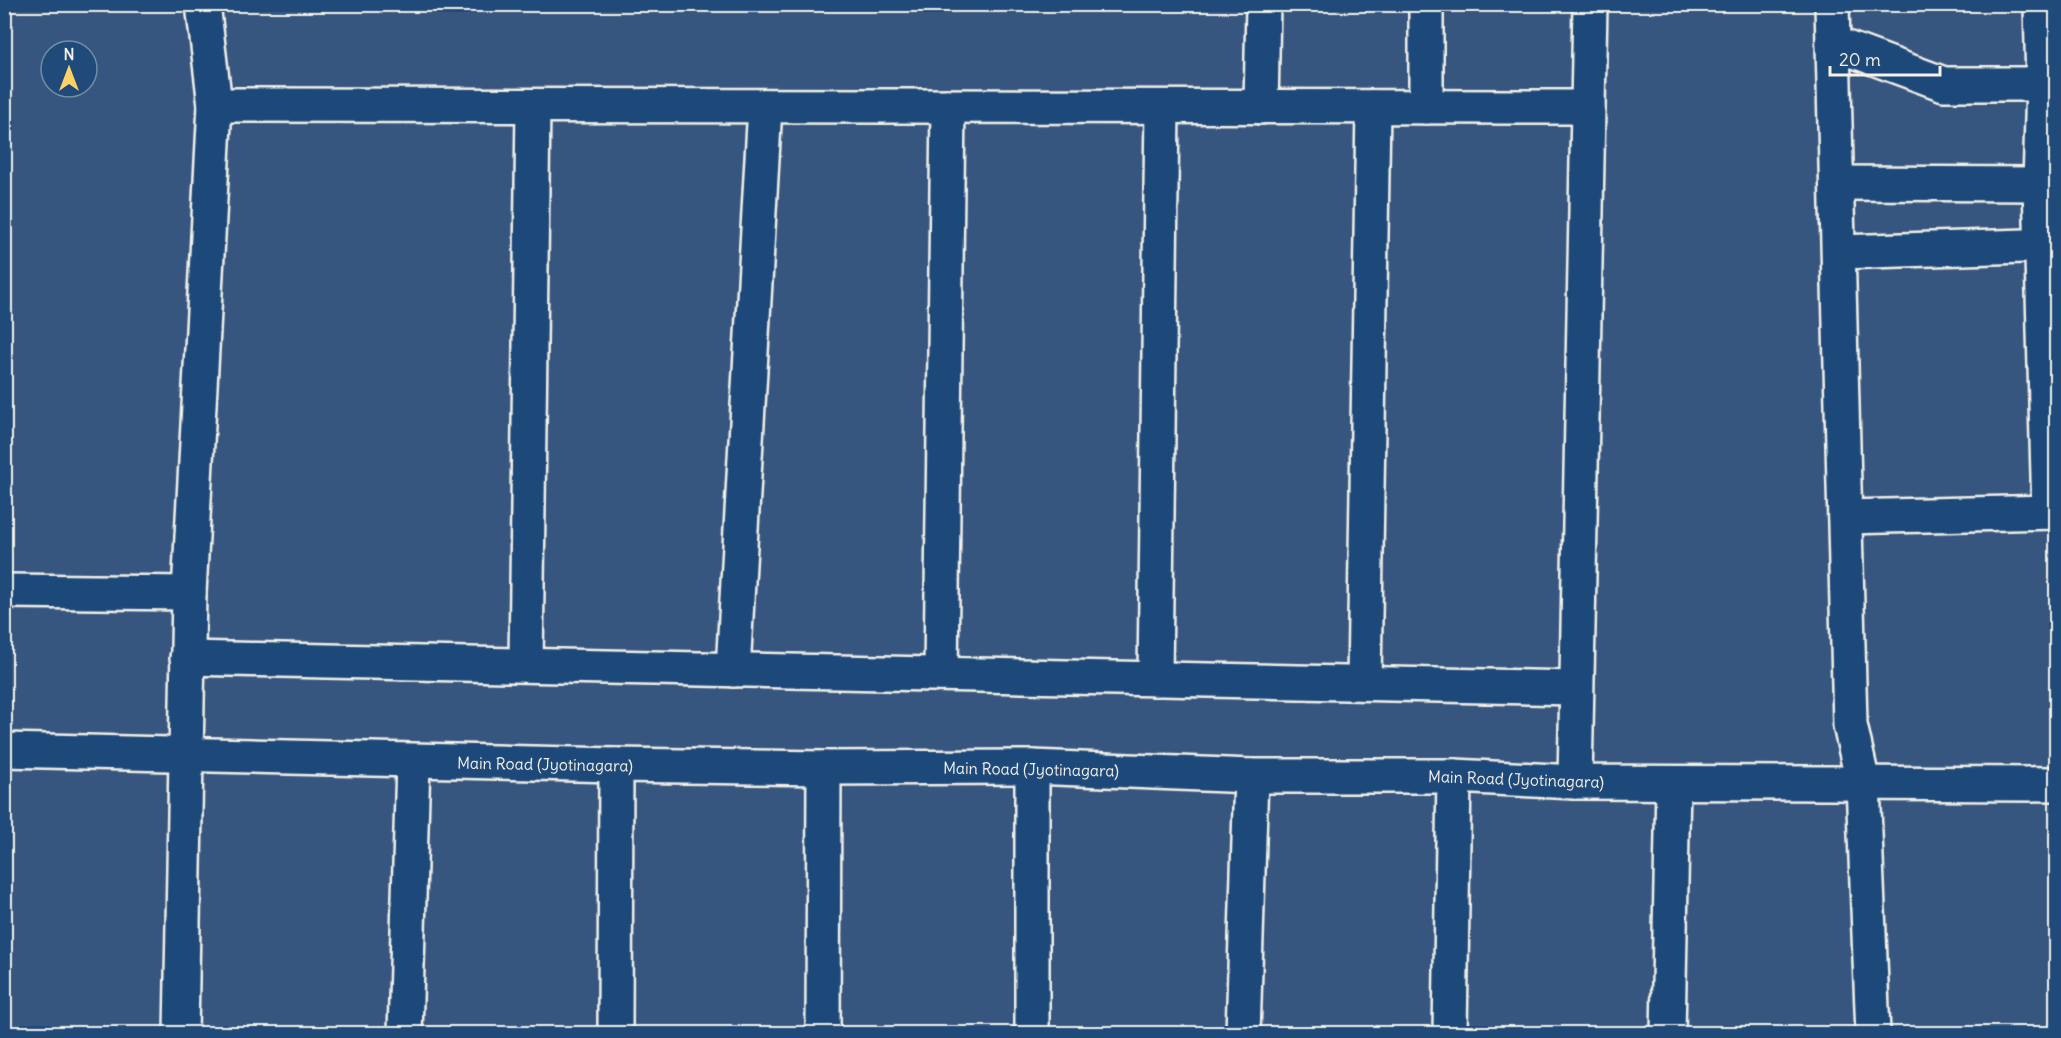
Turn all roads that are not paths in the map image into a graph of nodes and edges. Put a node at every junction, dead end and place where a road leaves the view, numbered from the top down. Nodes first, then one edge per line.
1 (203, 4) edge
2 (1263, 4) edge
3 (1426, 4) edge
4 (1590, 4) edge
5 (1832, 4) edge
6 (2041, 4) edge
7 (1833, 43) junction
8 (2050, 84) edge
9 (215, 105) junction
10 (533, 106) junction
11 (765, 106) junction
12 (948, 106) junction
13 (1162, 107) junction
14 (1261, 107) junction
15 (1373, 107) junction
16 (1426, 107) junction
17 (1588, 107) junction
18 (1837, 183) junction
19 (2040, 184) junction
20 (2049, 246) edge
21 (1839, 252) junction
22 (2053, 512) edge
23 (1845, 517) junction
24 (4, 591) edge
25 (189, 592) junction
26 (187, 658) junction
27 (526, 665) junction
28 (733, 670) junction
29 (941, 674) junction
30 (1155, 679) junction
31 (1364, 683) junction
32 (1576, 688) junction
33 (4, 750) edge
34 (185, 755) junction
35 (413, 762) junction
36 (616, 765) junction
37 (1032, 767) junction
38 (824, 768) junction
39 (1251, 776) junction
40 (1454, 776) junction
41 (1575, 782) junction
42 (1673, 783) junction
43 (1863, 783) junction
44 (2056, 784) edge
45 (181, 1034) edge
46 (405, 1034) edge
47 (615, 1034) edge
48 (823, 1034) edge
49 (1032, 1034) edge
50 (1244, 1034) edge
51 (1450, 1034) edge
52 (1668, 1034) edge
53 (1873, 1034) edge

1 - 9 street
2 - 14 street
3 - 16 street
4 - 17 street
5 - 7 street
6 - 8 street
7 - 8 street
7 - 18 street
8 - 19 street
9 - 10 street
9 - 25 street
10 - 11 street
10 - 27 street
11 - 12 street
11 - 28 street
12 - 13 street
12 - 29 street
13 - 14 street
13 - 30 street
14 - 15 street
15 - 16 street
15 - 31 street
16 - 17 street
17 - 32 street
18 - 19 street
18 - 21 street
19 - 20 street
20 - 21 street
20 - 22 street
21 - 23 street
22 - 23 street
23 - 43 street
24 - 25 street
25 - 26 street
26 - 27 street
26 - 34 street
27 - 28 street
28 - 29 street
29 - 30 street
30 - 31 street
31 - 32 street
32 - 41 street
33 - 34 street, Main Road (Jyotinagara)
34 - 35 street, Main Road (Jyotinagara)
34 - 45 street
35 - 36 street, Main Road (Jyotinagara)
35 - 46 street
36 - 38 street, Main Road (Jyotinagara)
36 - 47 street
37 - 38 street, Main Road (Jyotinagara)
37 - 39 street, Main Road (Jyotinagara)
37 - 49 street
38 - 48 street
39 - 40 street, Main Road (Jyotinagara)
39 - 50 street
40 - 41 street, Main Road (Jyotinagara)
40 - 51 street
41 - 42 street, Main Road (Jyotinagara)
42 - 43 street, Main Road (Jyotinagara)
42 - 52 street
43 - 44 street, Main Road (Jyotinagara)
43 - 53 street

